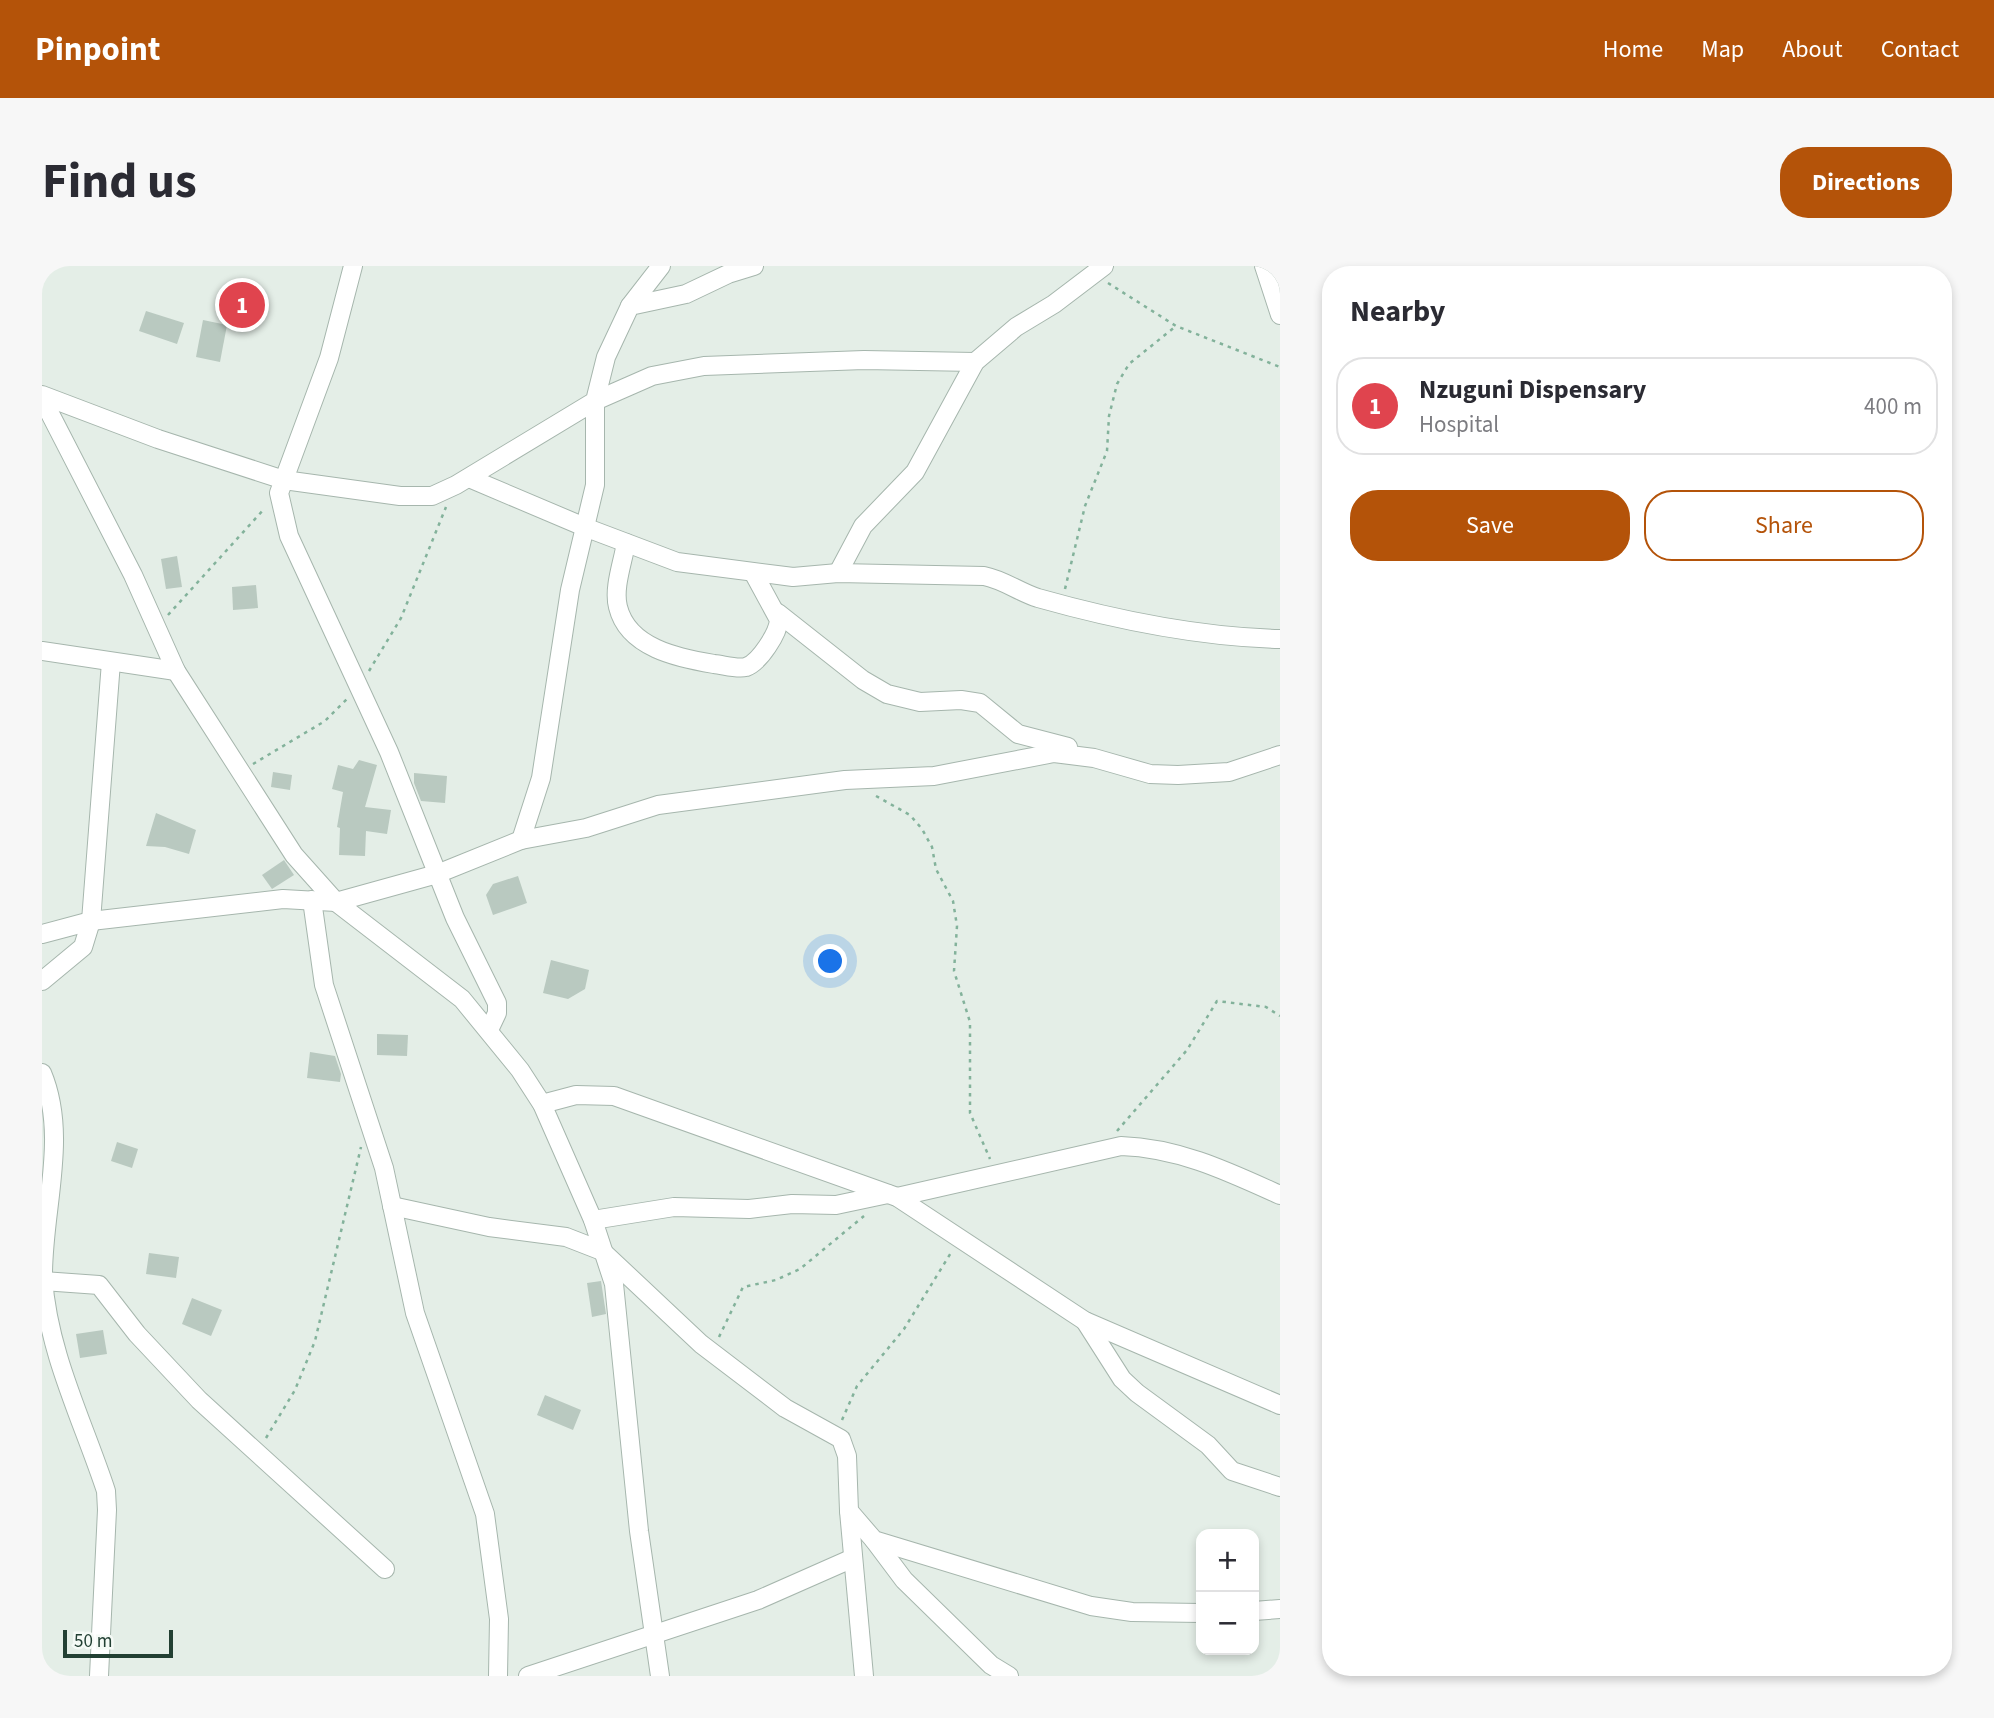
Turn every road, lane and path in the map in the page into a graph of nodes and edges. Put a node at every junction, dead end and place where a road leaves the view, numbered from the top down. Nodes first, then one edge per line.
1 (353, 266) edge
2 (661, 266) edge
3 (754, 266) edge
4 (1264, 266) edge
5 (1094, 268) edge
6 (1278, 302) edge
7 (629, 306) junction
8 (1176, 326) junction
9 (975, 362) junction
10 (1280, 367) edge
11 (42, 396) edge
12 (596, 401) junction
13 (462, 482) junction
14 (282, 486) junction
15 (587, 528) junction
16 (626, 543) junction
17 (838, 573) junction
18 (754, 574) junction
19 (1062, 603) junction
20 (778, 613) junction
21 (156, 627) junction
22 (1280, 639) edge
23 (42, 651) edge
24 (111, 662) junction
25 (176, 671) junction
26 (358, 687) junction
27 (1079, 755) junction
28 (1280, 755) edge
29 (241, 771) junction
30 (868, 792) dead end
31 (521, 840) junction
32 (438, 874) junction
33 (312, 900) junction
34 (336, 902) junction
35 (92, 922) junction
36 (42, 934) edge
37 (42, 981) edge
38 (1280, 1016) edge
39 (489, 1030) junction
40 (42, 1073) edge
41 (542, 1104) junction
42 (367, 1120) junction
43 (1100, 1149) junction
44 (998, 1174) junction
45 (893, 1195) junction
46 (1280, 1195) edge
47 (44, 1204) edge
48 (392, 1206) junction
49 (870, 1211) dead end
50 (593, 1220) junction
51 (960, 1239) junction
52 (603, 1251) junction
53 (43, 1281) edge
54 (1085, 1321) junction
55 (712, 1353) junction
56 (1280, 1405) edge
57 (841, 1439) junction
58 (254, 1453) junction
59 (1280, 1487) edge
60 (849, 1511) junction
61 (874, 1540) junction
62 (851, 1559) junction
63 (385, 1569) dead end
64 (1280, 1609) edge
65 (1259, 1611) edge
66 (1196, 1613) edge
67 (651, 1633) junction
68 (99, 1676) edge
69 (498, 1676) edge
70 (528, 1676) edge
71 (660, 1676) edge
72 (863, 1676) edge
73 (1009, 1676) edge

1 - 14 street
2 - 7 street
3 - 7 street
4 - 6 street
5 - 8 path
5 - 9 street
7 - 12 street
8 - 10 path
8 - 19 path
9 - 12 street
9 - 17 street
11 - 14 street
11 - 21 street
12 - 13 street
12 - 15 street
13 - 14 street
13 - 15 street
13 - 26 path
14 - 21 path
14 - 26 street
15 - 16 street
15 - 31 street
16 - 18 street
16 - 20 street
17 - 18 street
17 - 19 street
18 - 20 street
19 - 22 street
20 - 27 street
21 - 25 street
23 - 24 street
24 - 25 street
24 - 35 street
25 - 29 street
26 - 29 path
26 - 32 street
27 - 28 street
27 - 31 street
29 - 34 street
30 - 44 path
31 - 32 street
32 - 34 street
32 - 39 street
33 - 34 street
33 - 35 street
33 - 42 street
34 - 39 street
35 - 36 street
35 - 37 street
38 - 43 path
39 - 41 street
40 - 47 street
41 - 45 street
41 - 50 street
42 - 48 street
42 - 58 path
43 - 44 street
43 - 46 street
44 - 45 street
45 - 50 street
45 - 51 street
47 - 53 street
48 - 52 street
48 - 69 street
49 - 55 path
50 - 52 street
51 - 54 street
51 - 57 path
52 - 55 street
52 - 67 street
53 - 58 street
53 - 68 street
54 - 56 street
54 - 59 street
55 - 57 street
57 - 60 street
58 - 63 street
60 - 61 street
60 - 62 street
61 - 66 street
61 - 73 street
62 - 67 street
62 - 72 street
64 - 65 street
67 - 70 street
67 - 71 street

